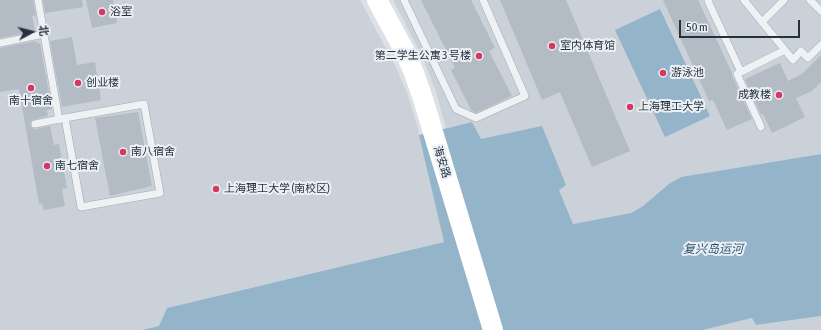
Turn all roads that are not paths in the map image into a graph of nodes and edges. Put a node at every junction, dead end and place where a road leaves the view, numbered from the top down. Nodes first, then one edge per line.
1 (38, 0) edge
2 (377, 0) edge
3 (404, 0) edge
4 (483, 0) edge
5 (709, 0) edge
6 (744, 0) edge
7 (784, 0) edge
8 (810, 0) edge
9 (821, 11) edge
10 (762, 22) junction
11 (44, 34) junction
12 (0, 44) edge
13 (821, 44) edge
14 (785, 50) junction
15 (741, 72) junction
16 (62, 119) junction
17 (35, 124) dead end
18 (761, 127) dead end
19 (493, 330) edge

1 - 11 lane
2 - 19 street, 海安路
3 - 4 lane
5 - 15 lane
6 - 10 lane
7 - 10 lane
8 - 9 lane
10 - 14 lane
11 - 12 lane
11 - 16 lane
13 - 14 lane
14 - 15 lane
15 - 18 lane
16 - 16 lane
16 - 17 lane

